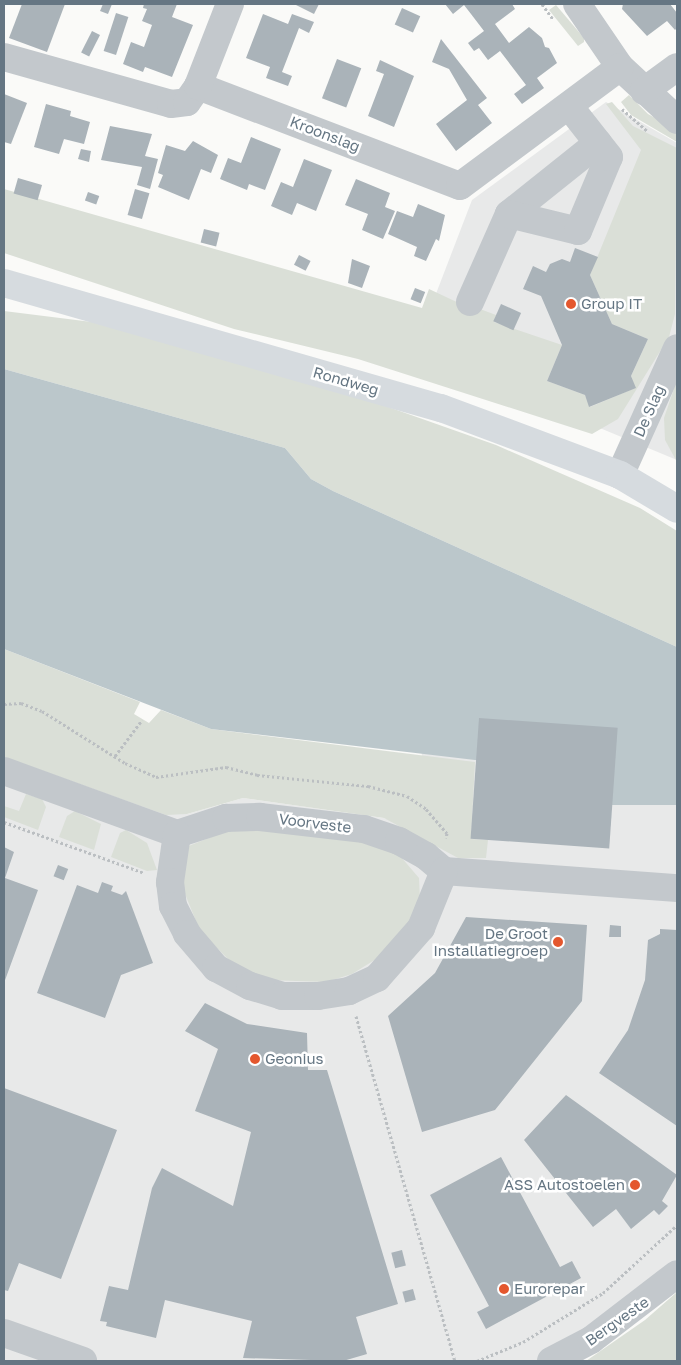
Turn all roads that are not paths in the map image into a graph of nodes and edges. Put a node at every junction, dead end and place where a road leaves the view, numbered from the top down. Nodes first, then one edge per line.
1 (230, 4) edge
2 (577, 4) edge
3 (4, 57) edge
4 (620, 67) junction
5 (677, 67) edge
6 (198, 86) junction
7 (644, 91) junction
8 (569, 106) junction
9 (677, 120) edge
10 (598, 144) junction
11 (509, 214) junction
12 (4, 283) edge
13 (470, 302) dead end
14 (677, 348) edge
15 (620, 475) junction
16 (677, 509) edge
17 (4, 770) edge
18 (178, 834) junction
19 (444, 871) junction
20 (677, 888) edge
21 (677, 1274) edge
22 (4, 1333) edge
23 (83, 1361) edge
24 (552, 1361) edge

1 - 6 street
2 - 4 street
3 - 6 street
4 - 7 street
4 - 8 street, Kroonslag
5 - 7 street
6 - 8 street, Kroonslag
7 - 9 street
8 - 10 street
10 - 11 street
10 - 11 street
11 - 13 street
12 - 15 main road, Rondweg
14 - 15 street, De Slag
15 - 16 main road, Rondweg
17 - 18 street
18 - 19 street, Voorveste
18 - 19 street
19 - 20 street
21 - 24 street, Bergveste
22 - 23 street

